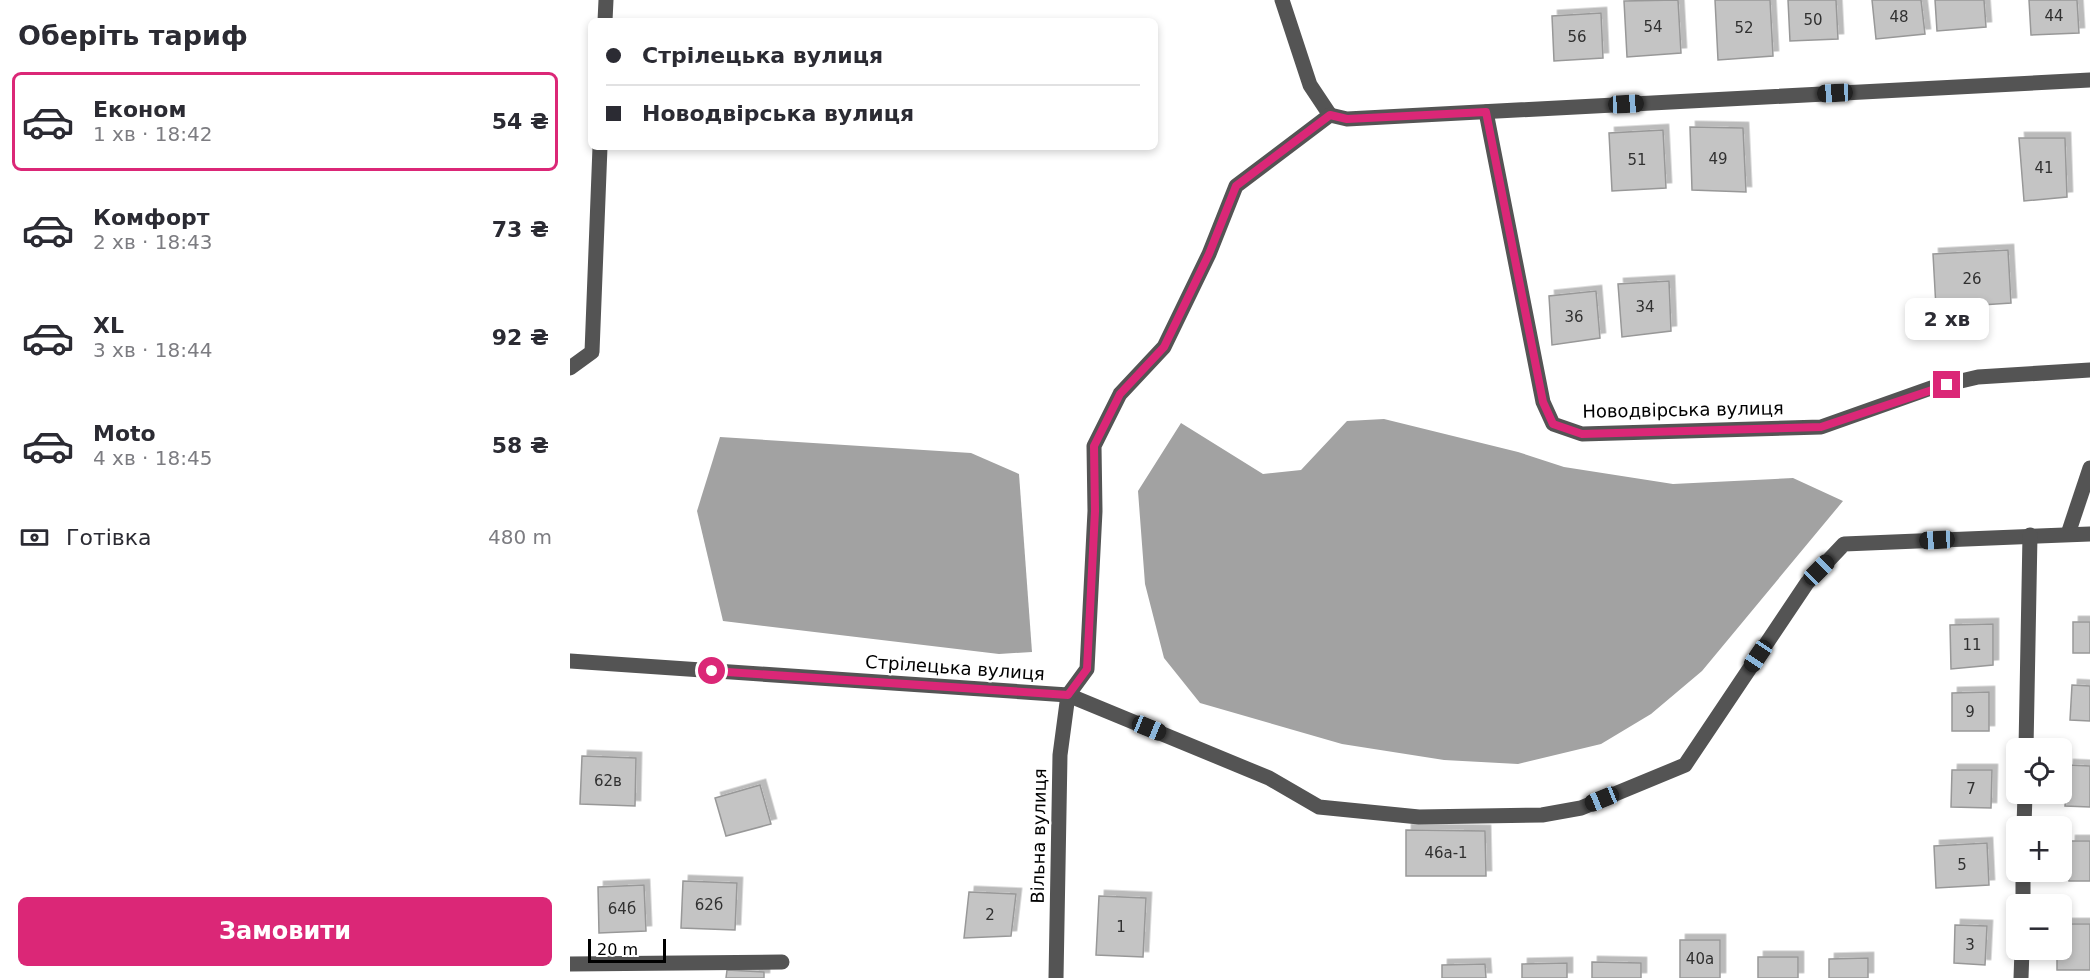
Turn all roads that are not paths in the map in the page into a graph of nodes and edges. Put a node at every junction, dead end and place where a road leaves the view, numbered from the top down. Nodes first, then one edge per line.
1 (606, 0) edge
2 (1282, 0) edge
3 (605, 18) edge
4 (2090, 80) edge
5 (1486, 112) junction
6 (1330, 115) junction
7 (600, 150) edge
8 (570, 368) edge
9 (2090, 370) edge
10 (2090, 468) edge
11 (2082, 532) edge
12 (2030, 535) junction
13 (570, 661) edge
14 (1068, 695) junction
15 (2026, 738) edge
16 (2022, 960) edge
17 (782, 962) dead end
18 (570, 964) edge
19 (1056, 978) edge
20 (2021, 978) edge

1 - 3 street
2 - 6 street
4 - 5 street
5 - 6 street
5 - 9 street, Новодвірська вулиця
6 - 14 street
7 - 8 street
10 - 11 street
11 - 12 street, Стрілецька вулиця
12 - 14 street, Стрілецька вулиця
12 - 15 street
13 - 14 street, Стрілецька вулиця
14 - 19 street, Вільна вулиця
16 - 20 street
17 - 18 street

